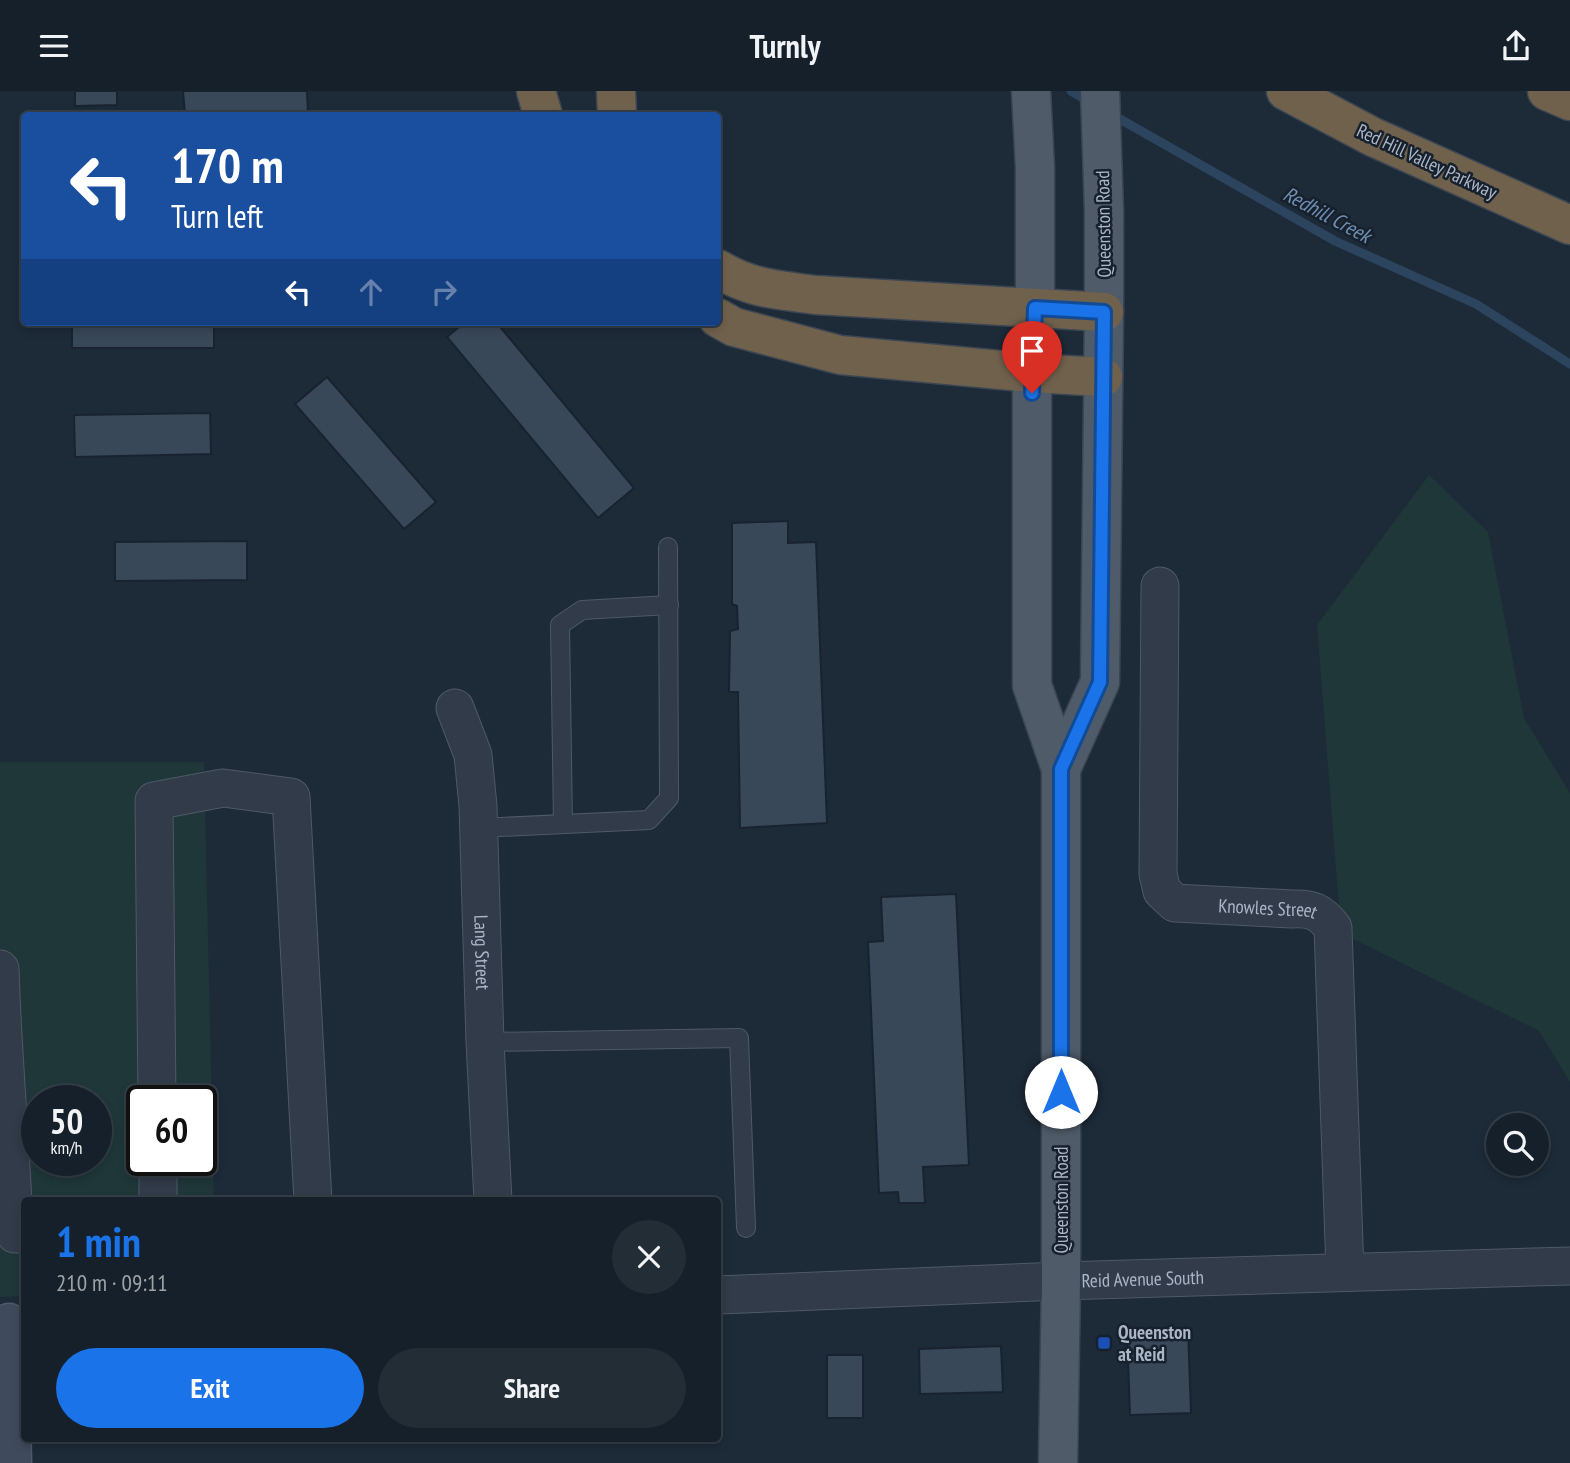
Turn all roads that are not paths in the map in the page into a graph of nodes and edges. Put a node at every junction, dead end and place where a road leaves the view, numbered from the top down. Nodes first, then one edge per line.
1 (536, 91) edge
2 (616, 91) edge
3 (1031, 91) edge
4 (1100, 91) edge
5 (1286, 91) edge
6 (1547, 91) edge
7 (1570, 101) edge
8 (541, 112) edge
9 (617, 112) edge
10 (1570, 225) edge
11 (721, 271) edge
12 (1035, 308) junction
13 (1104, 312) junction
14 (721, 320) edge
15 (1032, 373) junction
16 (1103, 377) junction
17 (668, 547) dead end
18 (1160, 586) dead end
19 (669, 605) junction
20 (455, 708) dead end
21 (1061, 769) junction
22 (563, 824) junction
23 (479, 828) junction
24 (0, 969) edge
25 (1, 1019) edge
26 (485, 1042) junction
27 (157, 1085) edge
28 (158, 1176) edge
29 (158, 1197) edge
30 (313, 1197) edge
31 (493, 1197) edge
32 (746, 1228) dead end
33 (21, 1234) edge
34 (1570, 1266) edge
35 (1345, 1272) junction
36 (1061, 1281) junction
37 (721, 1295) edge
38 (11, 1323) edge
39 (12, 1463) edge
40 (1058, 1463) edge

1 - 8 highway
2 - 9 highway
3 - 12 main road, Queenston Road
4 - 13 main road, Queenston Road
5 - 10 highway, Red Hill Valley Parkway
6 - 7 highway
11 - 12 highway
12 - 13 highway
12 - 15 main road, Queenston Road
13 - 16 main road, Queenston Road
14 - 15 highway
15 - 16 highway
15 - 21 main road, Queenston Road
16 - 21 main road, Queenston Road
17 - 19 lane
18 - 35 street, Knowles Street
19 - 22 lane
19 - 22 lane
20 - 23 street, Lang Street
21 - 36 main road, Queenston Road
22 - 23 lane
23 - 26 street, Lang Street
24 - 25 street
25 - 33 street
26 - 31 street, Lang Street
26 - 32 lane
27 - 30 street
28 - 29 street
34 - 35 street, Reid Avenue South
35 - 36 street, Reid Avenue South
36 - 37 street, Reid Avenue South
36 - 40 main road, Queenston Road
38 - 39 street

